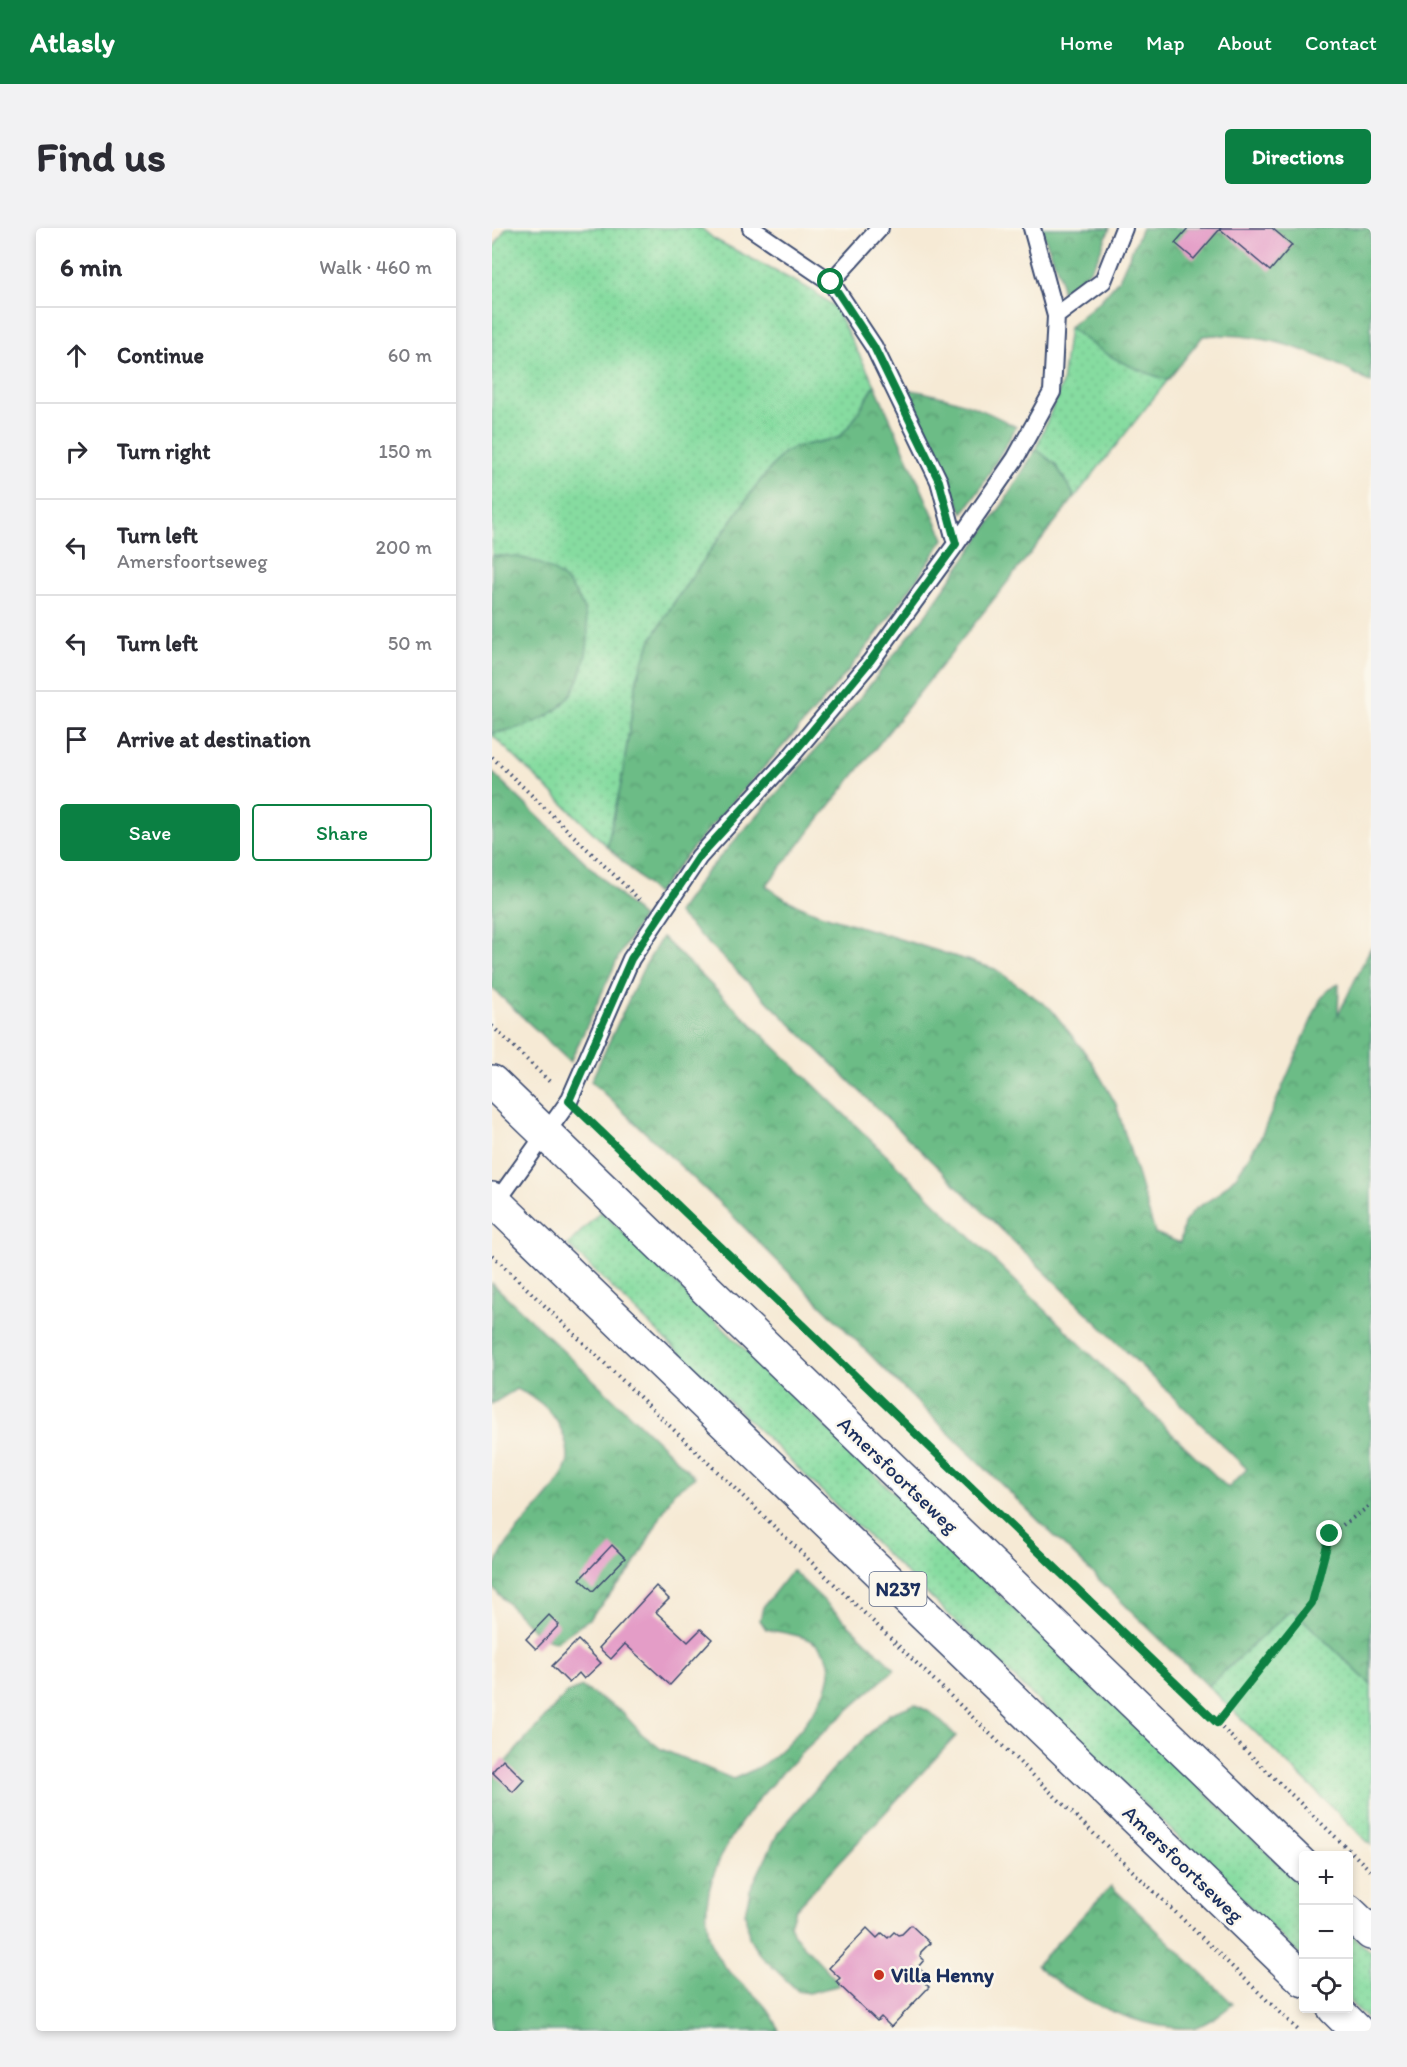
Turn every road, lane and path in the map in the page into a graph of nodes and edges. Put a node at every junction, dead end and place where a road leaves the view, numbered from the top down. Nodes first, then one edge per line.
1 (751, 228) edge
2 (880, 228) edge
3 (1032, 228) edge
4 (1124, 228) edge
5 (831, 282) junction
6 (1056, 316) junction
7 (956, 544) junction
8 (492, 757) edge
9 (658, 919) junction
10 (492, 1026) edge
11 (492, 1082) edge
12 (569, 1101) junction
13 (545, 1133) junction
14 (493, 1204) edge
15 (492, 1255) edge
16 (1371, 1505) edge
17 (1217, 1723) junction
18 (1299, 1862) edge
19 (1371, 1871) edge
20 (1353, 1916) edge
21 (1371, 1933) edge
22 (1299, 1975) edge
23 (1339, 2013) edge
24 (1299, 2031) edge
25 (1357, 2031) edge

1 - 5 lane
2 - 5 lane
3 - 6 lane
4 - 6 lane
5 - 7 lane
6 - 7 lane
7 - 9 lane
8 - 9 path
9 - 12 lane
10 - 12 path, Amersfoortseweg
11 - 13 main road, Amersfoortseweg
12 - 13 lane
12 - 17 path, Amersfoortseweg
13 - 14 lane
13 - 18 main road, Amersfoortseweg
14 - 22 main road, Amersfoortseweg / N237
15 - 24 path, Amersfoortseweg
16 - 17 path
17 - 19 path, Amersfoortseweg
20 - 21 main road
23 - 25 main road

